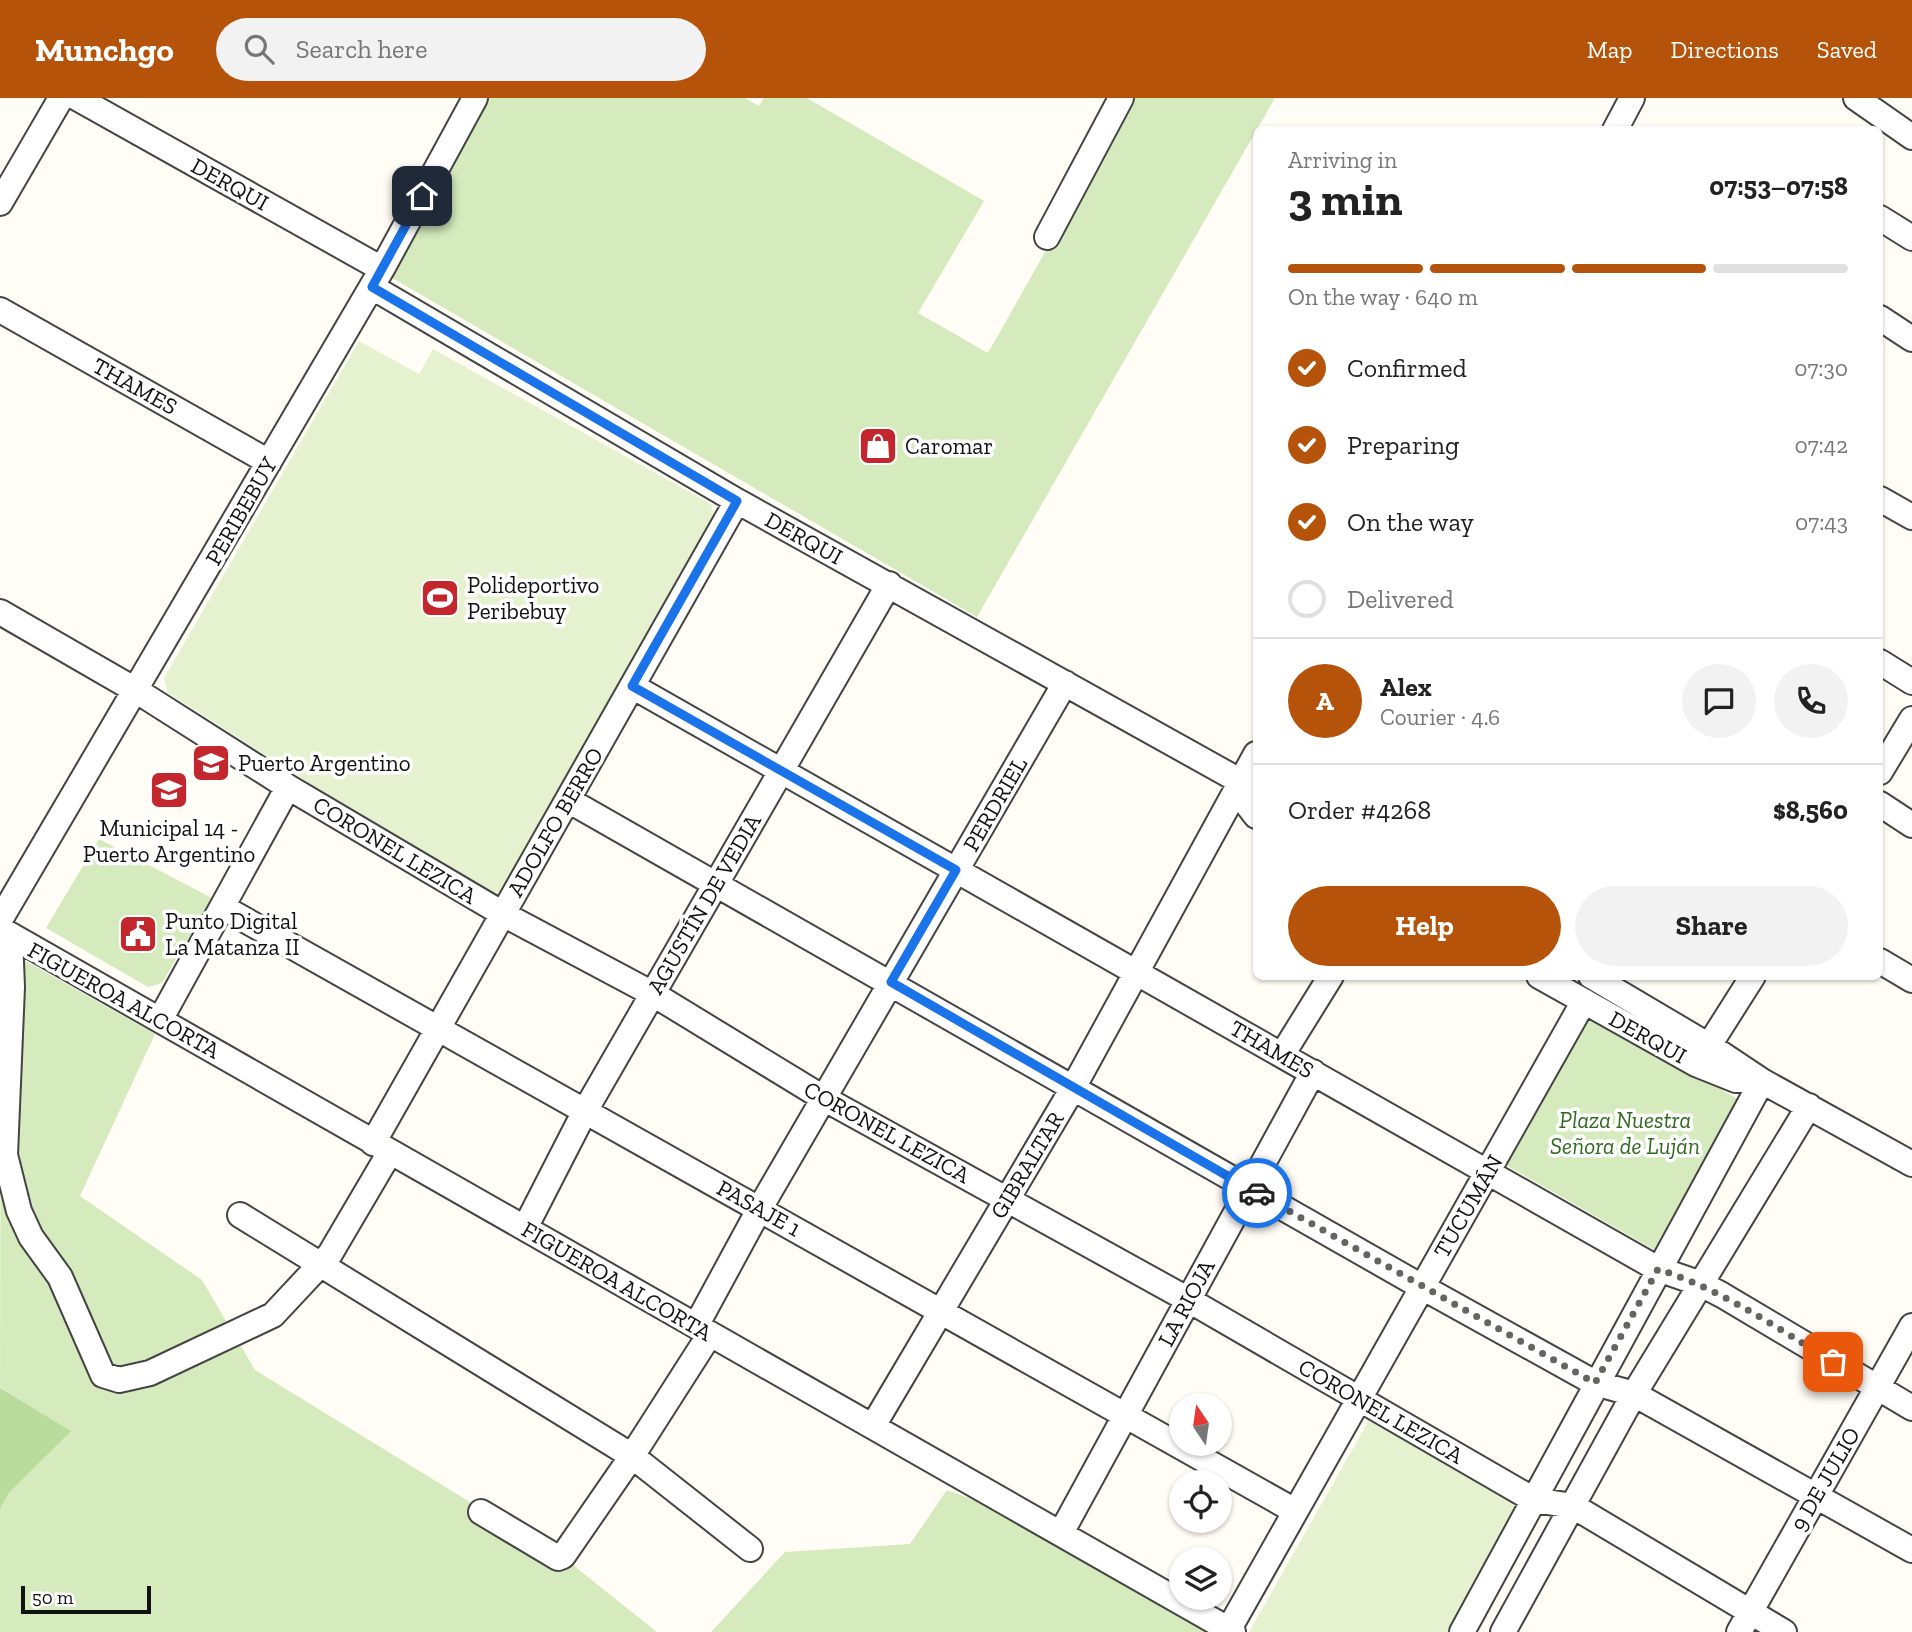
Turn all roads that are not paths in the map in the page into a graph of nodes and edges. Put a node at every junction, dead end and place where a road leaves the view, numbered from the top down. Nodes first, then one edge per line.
1 (61, 98) edge
2 (77, 98) edge
3 (475, 98) edge
4 (1122, 98) edge
5 (1633, 98) edge
6 (1864, 109) edge
7 (1617, 126) edge
8 (1912, 137) edge
9 (0, 203) edge
10 (1883, 220) edge
11 (1046, 237) dead end
12 (1912, 238) edge
13 (377, 278) junction
14 (0, 310) edge
15 (1883, 320) edge
16 (1912, 338) edge
17 (269, 462) junction
18 (737, 501) junction
19 (1883, 501) edge
20 (1912, 517) edge
21 (889, 584) junction
22 (0, 612) edge
23 (1883, 664) edge
24 (1912, 682) edge
25 (1065, 683) junction
26 (632, 686) junction
27 (137, 691) junction
28 (1912, 719) edge
29 (1253, 766) edge
30 (1883, 767) edge
31 (780, 772) junction
32 (1248, 786) edge
33 (288, 787) junction
34 (568, 800) junction
35 (1883, 806) edge
36 (1253, 812) edge
37 (1912, 825) edge
38 (956, 870) junction
39 (714, 882) junction
40 (222, 907) junction
41 (503, 914) junction
42 (4, 929) edge
43 (1883, 963) edge
44 (1138, 971) junction
45 (1329, 980) edge
46 (1546, 980) edge
47 (1597, 980) edge
48 (1751, 980) edge
49 (1912, 980) edge
50 (891, 982) junction
51 (653, 994) junction
52 (1584, 1001) junction
53 (160, 1020) junction
54 (5, 1024) edge
55 (439, 1028) junction
56 (1282, 1055) junction
57 (1704, 1055) junction
58 (1312, 1072) junction
59 (1762, 1081) junction
60 (1073, 1088) junction
61 (825, 1099) junction
62 (1809, 1106) junction
63 (585, 1111) junction
64 (382, 1148) junction
65 (1912, 1164) edge
66 (1488, 1172) junction
67 (0, 1184) edge
68 (1248, 1188) junction
69 (1007, 1199) junction
70 (760, 1208) junction
71 (19, 1211) junction
72 (240, 1215) dead end
73 (525, 1228) junction
74 (321, 1265) junction
75 (1658, 1269) junction
76 (1702, 1284) junction
77 (1422, 1287) junction
78 (1188, 1299) junction
79 (940, 1311) junction
80 (1912, 1326) edge
81 (703, 1330) junction
82 (1595, 1383) junction
83 (1877, 1389) junction
84 (1634, 1394) junction
85 (1359, 1397) junction
86 (1912, 1408) edge
87 (1127, 1415) junction
88 (873, 1426) junction
89 (632, 1455) junction
90 (1816, 1495) junction
91 (1534, 1500) junction
92 (1573, 1506) junction
93 (1295, 1511) junction
94 (481, 1512) dead end
95 (1061, 1533) junction
96 (750, 1549) dead end
97 (1912, 1550) edge
98 (1744, 1622) edge
99 (1513, 1629) edge
100 (1231, 1631) edge
101 (1462, 1632) edge
102 (1784, 1632) edge

1 - 9 street
2 - 13 street, DERQUI
3 - 13 street, PERIBEBUY
4 - 11 street
5 - 7 street
6 - 8 street
10 - 12 street
13 - 17 street, PERIBEBUY
13 - 18 street, DERQUI
14 - 17 street, THAMES
15 - 16 street
17 - 27 street, PERIBEBUY
18 - 21 street, DERQUI
18 - 26 street, ADOLFO BERRO
19 - 20 street
21 - 25 street, DERQUI
21 - 31 street, AGUSTÍN DE VEDIA
22 - 27 street, CORONEL LEZICA
23 - 24 street
25 - 32 street, DERQUI
25 - 38 street, PERDRIEL
26 - 31 street, THAMES
26 - 34 street, ADOLFO BERRO
27 - 33 street, CORONEL LEZICA
27 - 42 street, PERIBEBUY
28 - 30 street
29 - 32 street, GIBRALTAR
31 - 38 street, THAMES
31 - 39 street, AGUSTÍN DE VEDIA
32 - 36 street
32 - 44 street, GIBRALTAR
33 - 40 street
33 - 41 street, CORONEL LEZICA
34 - 39 street
34 - 41 street, ADOLFO BERRO
35 - 37 street
38 - 44 street, THAMES
38 - 50 street, PERDRIEL
39 - 50 street
39 - 51 street, AGUSTÍN DE VEDIA
40 - 53 street
40 - 55 street, PASAJE 1
41 - 51 street, CORONEL LEZICA
41 - 55 street, ADOLFO BERRO
42 - 53 street, FIGUEROA ALCORTA
42 - 54 street
43 - 49 street
44 - 56 street, THAMES
44 - 60 street, GIBRALTAR
45 - 56 street
46 - 52 street, DERQUI
47 - 57 street, DERQUI
48 - 57 street
50 - 60 street
50 - 61 street, PERDRIEL
51 - 61 street, CORONEL LEZICA
51 - 63 street, AGUSTÍN DE VEDIA
52 - 57 street, DERQUI
52 - 66 street, TUCUMÁN
53 - 64 street, FIGUEROA ALCORTA
54 - 71 street
55 - 63 street, PASAJE 1
55 - 64 street, ADOLFO BERRO
56 - 58 street, THAMES
57 - 59 street, DERQUI
58 - 66 street, THAMES
58 - 68 street, LA RIOJA
59 - 62 street, DERQUI
59 - 75 street
60 - 68 street
60 - 69 street, GIBRALTAR
61 - 69 street, CORONEL LEZICA
61 - 70 street, PERDRIEL
62 - 65 street, DERQUI
62 - 76 street
63 - 70 street, PASAJE 1
63 - 73 street, AGUSTÍN DE VEDIA
64 - 73 street, FIGUEROA ALCORTA
64 - 74 street, ADOLFO BERRO
66 - 75 street, THAMES
66 - 77 street, TUCUMÁN
67 - 71 street
68 - 77 street
68 - 78 street, LA RIOJA
69 - 78 street, CORONEL LEZICA
69 - 79 street, GIBRALTAR
70 - 79 street, PASAJE 1
70 - 81 street, PERDRIEL
71 - 74 street, ADOLFO BERRO
72 - 74 street
73 - 81 street, FIGUEROA ALCORTA
74 - 89 street
75 - 76 street, THAMES
75 - 82 street
76 - 83 street, THAMES
76 - 84 street
77 - 82 street
77 - 85 street, TUCUMÁN
78 - 85 street, CORONEL LEZICA
78 - 87 street, LA RIOJA
79 - 87 street, PASAJE 1
79 - 88 street, GIBRALTAR
80 - 83 street, 9 DE JULIO
81 - 88 street, FIGUEROA ALCORTA
81 - 89 street, PERDRIEL
82 - 84 street
82 - 91 street
83 - 86 street, THAMES
83 - 90 street, 9 DE JULIO
84 - 90 street
84 - 92 street
85 - 91 street, CORONEL LEZICA
85 - 93 street, TUCUMÁN
87 - 93 street, PASAJE 1
87 - 95 street, LA RIOJA
88 - 95 street, FIGUEROA ALCORTA
89 - 94 street, PERDRIEL
89 - 96 street
90 - 97 street
90 - 98 street, 9 DE JULIO
91 - 92 street, CORONEL LEZICA
91 - 101 street
92 - 98 street, CORONEL LEZICA
92 - 99 street
93 - 100 street, TUCUMÁN
95 - 100 street, FIGUEROA ALCORTA
98 - 102 street, CORONEL LEZICA

